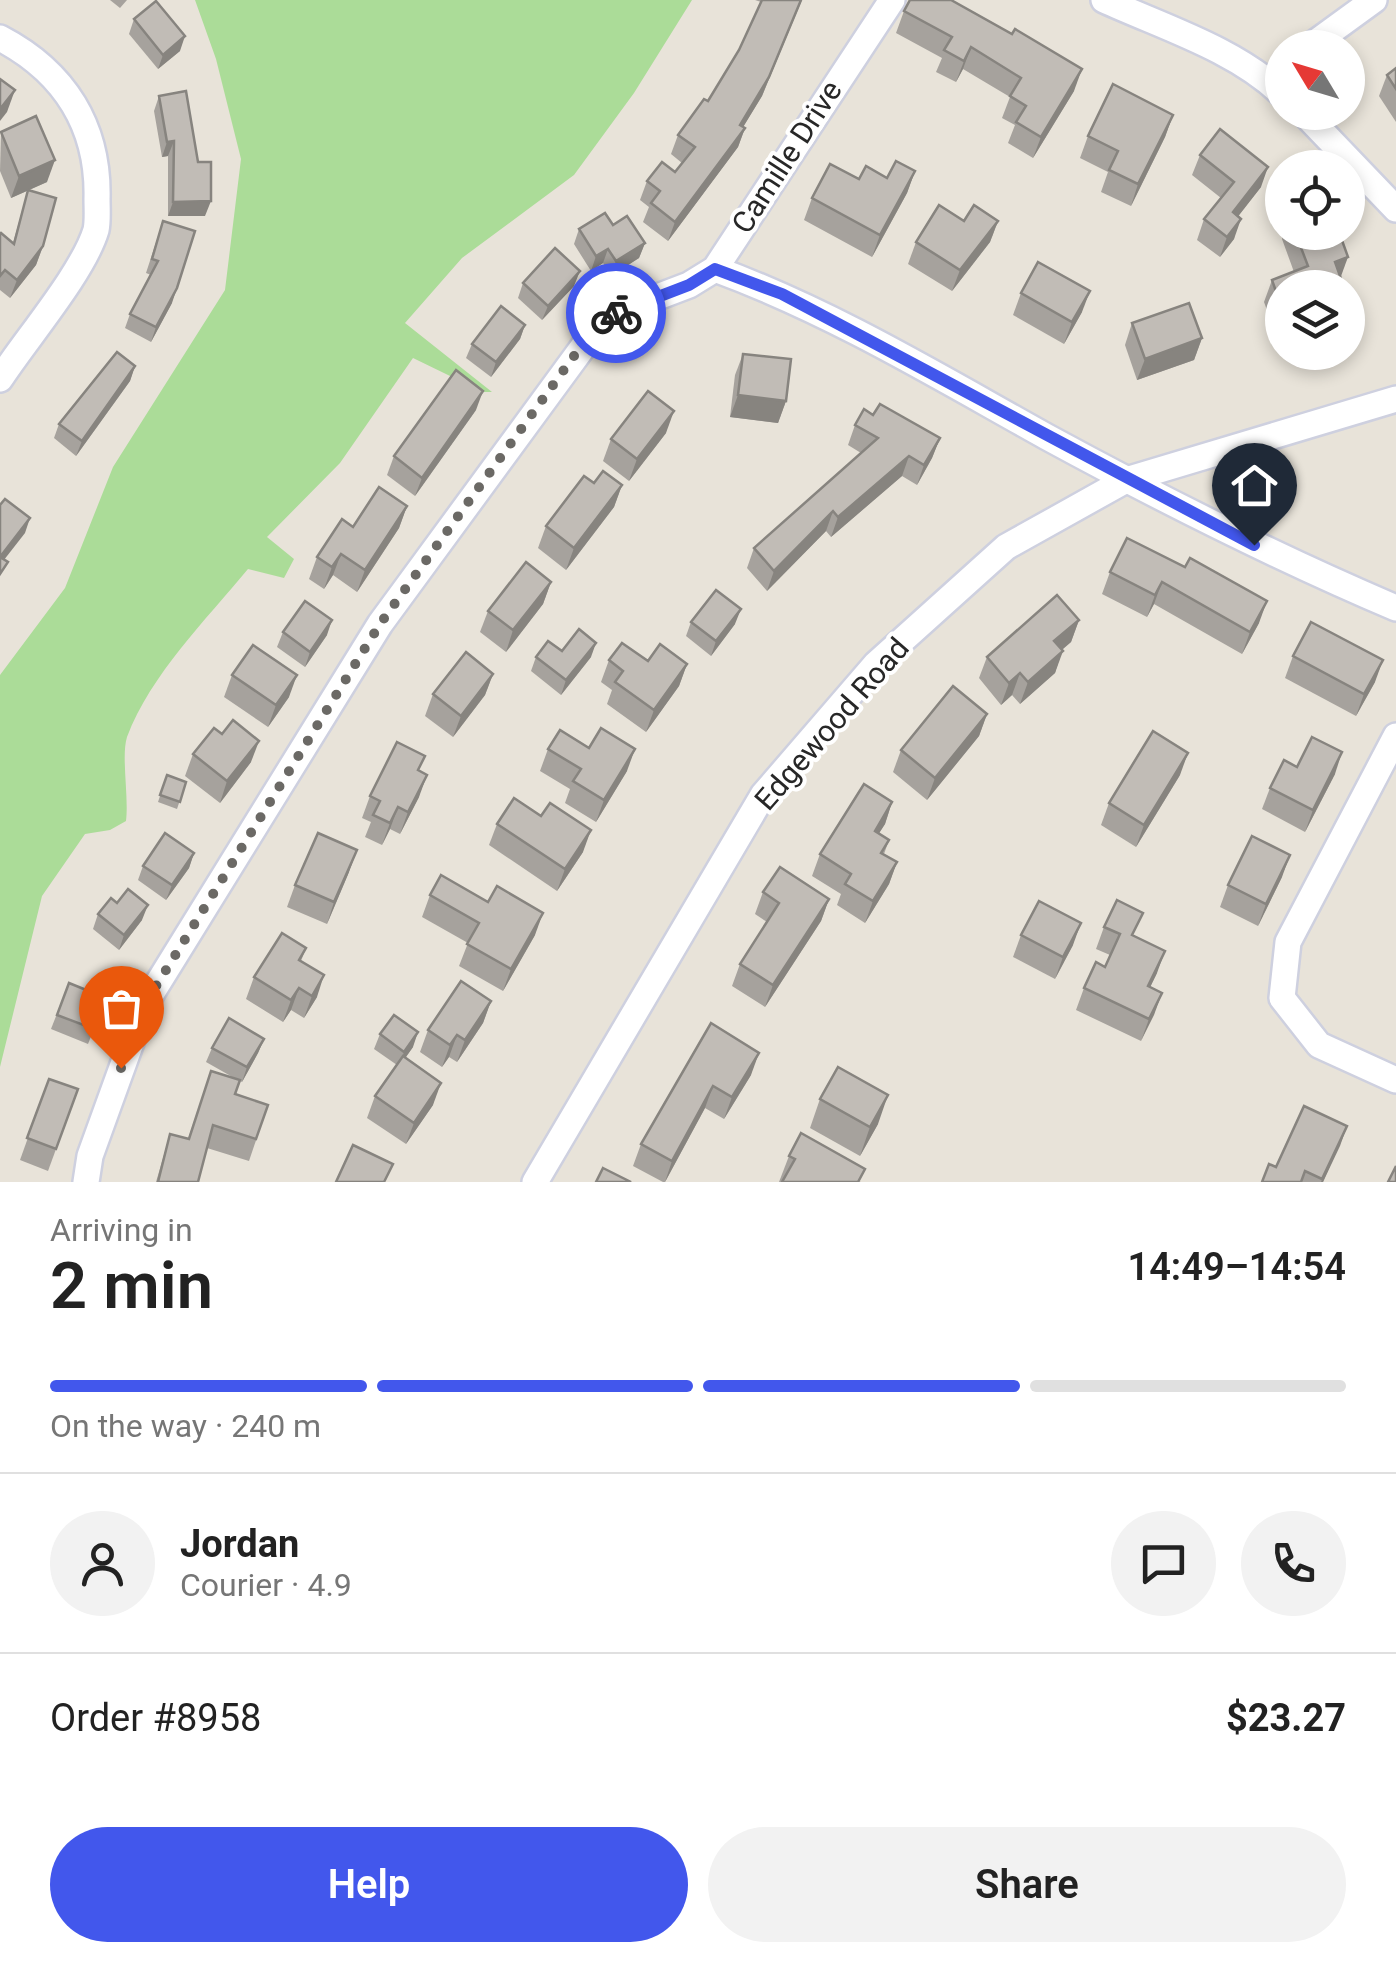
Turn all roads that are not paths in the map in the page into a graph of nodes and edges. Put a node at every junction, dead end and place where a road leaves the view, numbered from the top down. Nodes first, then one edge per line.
1 (892, 0) edge
2 (1104, 0) edge
3 (1374, 0) edge
4 (1333, 30) edge
5 (0, 38) edge
6 (1265, 73) edge
7 (1320, 130) edge
8 (1396, 209) edge
9 (715, 269) junction
10 (0, 379) edge
11 (1396, 399) edge
12 (1126, 480) junction
13 (1396, 608) edge
14 (1396, 736) edge
15 (1396, 1080) edge
16 (86, 1182) edge
17 (534, 1182) edge

1 - 9 street, Camille Drive
2 - 6 street
3 - 4 street
5 - 10 street
7 - 8 street
9 - 12 street
9 - 16 street, Camille Drive
11 - 12 street, Edgewood Road
12 - 13 street
12 - 17 street, Edgewood Road
14 - 15 street

